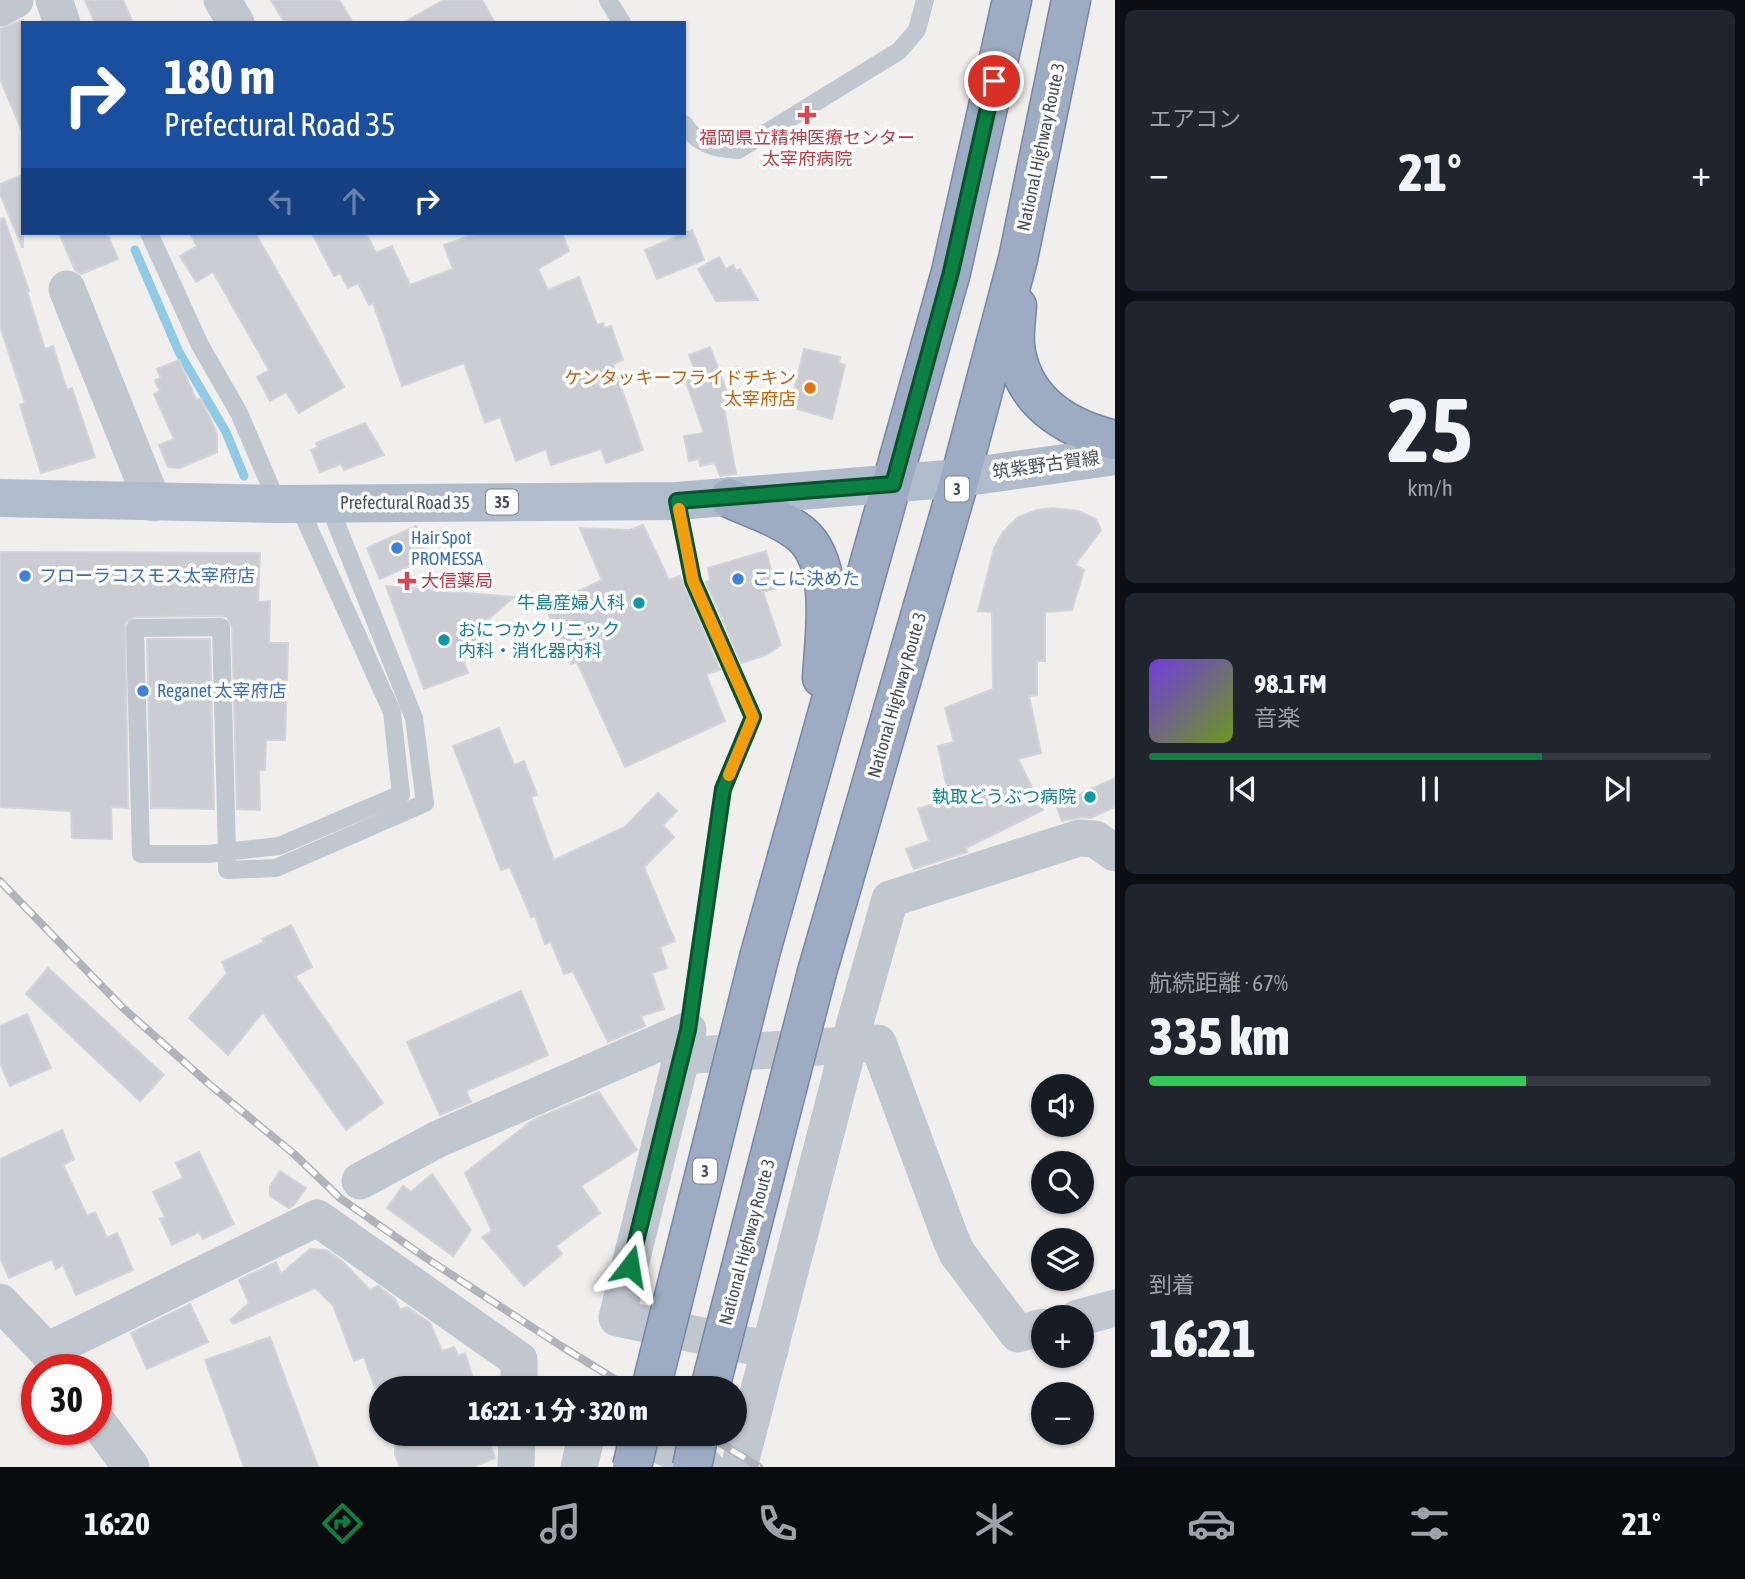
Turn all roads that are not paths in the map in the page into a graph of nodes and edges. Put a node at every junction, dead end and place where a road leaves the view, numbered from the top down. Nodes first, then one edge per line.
1 (15, 0) edge
2 (54, 0) edge
3 (222, 0) edge
4 (608, 0) edge
5 (925, 0) edge
6 (1012, 0) edge
7 (1071, 0) edge
8 (0, 8) edge
9 (61, 21) edge
10 (235, 21) edge
11 (621, 21) edge
12 (686, 126) edge
13 (150, 235) edge
14 (1018, 259) junction
15 (67, 289) dead end
16 (1115, 440) edge
17 (1115, 456) edge
18 (960, 478) junction
19 (893, 484) junction
20 (0, 498) edge
21 (729, 498) junction
22 (677, 501) junction
23 (153, 503) junction
24 (301, 504) junction
25 (818, 750) junction
26 (227, 852) junction
27 (1115, 853) edge
28 (685, 1043) junction
29 (849, 1044) junction
30 (360, 1181) dead end
31 (0, 1302) edge
32 (1115, 1308) edge
33 (1094, 1314) edge
34 (1031, 1330) edge
35 (770, 1350) junction
36 (47, 1354) edge
37 (66, 1354) edge
38 (519, 1376) edge
39 (653, 1376) edge
40 (713, 1376) edge
41 (112, 1441) edge
42 (517, 1446) edge
43 (584, 1446) edge
44 (636, 1446) edge
45 (664, 1446) edge
46 (696, 1446) edge
47 (131, 1467) edge
48 (516, 1467) edge
49 (579, 1467) edge
50 (632, 1467) edge
51 (692, 1467) edge
52 (706, 1467) edge
53 (739, 1467) edge

1 - 8 street
2 - 9 street
3 - 10 street
4 - 11 lane
5 - 12 lane
6 - 19 highway, 3
7 - 14 highway, National Highway Route 3 / 3
13 - 24 lane
14 - 16 highway
14 - 18 highway, National Highway Route 3 / 3
15 - 23 street
17 - 18 main road, 筑紫野古賀線 / 35
18 - 19 main road, 筑紫野古賀線 / 35
18 - 40 highway, National Highway Route 3 / 3, bridge
19 - 21 main road, Prefectural Road 35 / 35
19 - 25 highway, 3
20 - 23 main road, Prefectural Road 35 / 35
21 - 22 main road, Prefectural Road 35 / 35
21 - 25 highway
22 - 24 main road, Prefectural Road 35 / 35
22 - 28 lane
23 - 24 main road, Prefectural Road 35 / 35
24 - 26 lane
24 - 26 lane
25 - 39 highway, 3, bridge
26 - 26 lane
27 - 29 street
28 - 29 street
28 - 30 street
28 - 35 street
29 - 34 street
29 - 35 street
31 - 36 street
32 - 33 street
35 - 53 street
37 - 38 street
41 - 47 street
42 - 48 street
43 - 49 street
44 - 50 highway, bridge
45 - 52 street
46 - 51 highway, bridge

